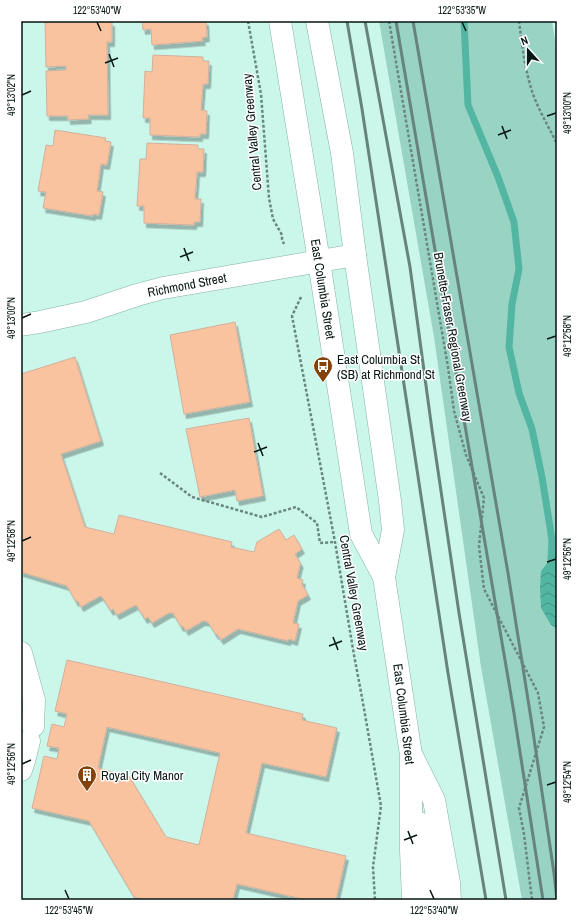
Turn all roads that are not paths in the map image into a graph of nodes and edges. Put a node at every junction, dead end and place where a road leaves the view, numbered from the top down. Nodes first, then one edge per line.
1 (280, 21) edge
2 (317, 21) edge
3 (355, 255) junction
4 (319, 261) junction
5 (21, 325) edge
6 (384, 577) junction
7 (21, 653) edge
8 (411, 755) junction
9 (21, 770) edge
10 (411, 801) junction
11 (413, 900) edge
12 (431, 900) edge
13 (450, 900) edge

1 - 4 main road, East Columbia Street
2 - 3 main road, East Columbia Street
3 - 4 main road, Richmond Street
3 - 6 main road, East Columbia Street
4 - 5 main road, Richmond Street
4 - 6 main road, East Columbia Street
6 - 8 main road, East Columbia Street
7 - 9 main road
8 - 10 main road, East Columbia Street
8 - 13 main road
10 - 11 main road, East Columbia Street
10 - 12 main road

